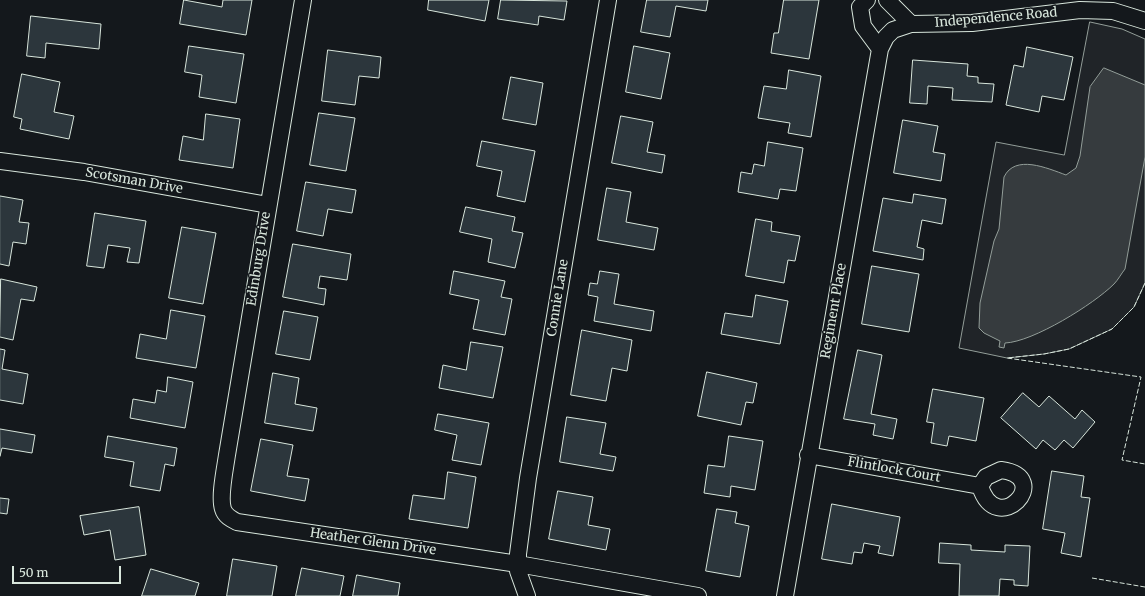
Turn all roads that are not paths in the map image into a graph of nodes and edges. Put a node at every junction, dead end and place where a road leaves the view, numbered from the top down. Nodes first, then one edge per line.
1 (302, 0) edge
2 (608, 0) edge
3 (867, 0) edge
4 (888, 0) edge
5 (1145, 21) edge
6 (910, 24) junction
7 (893, 30) joint
8 (880, 49) junction
9 (0, 161) edge
10 (268, 205) junction
11 (808, 455) junction
12 (980, 486) dead end
13 (228, 518) joint
14 (518, 564) junction
15 (527, 596) edge
16 (698, 596) edge
17 (785, 596) edge

1 - 10 street, Edinburg Drive
2 - 14 street, Connie Lane
3 - 8 street
4 - 6 street
5 - 6 street, Independence Road
6 - 7 street, Independence Road
7 - 8 street, Regiment Place
8 - 11 street, Regiment Place
9 - 10 street, Scotsman Drive
10 - 13 street, Edinburg Drive
11 - 12 street, Flintlock Court
11 - 17 street, Regiment Place
13 - 14 street, Heather Glenn Drive
14 - 15 street, Connie Lane
14 - 16 street, Heather Glenn Drive

